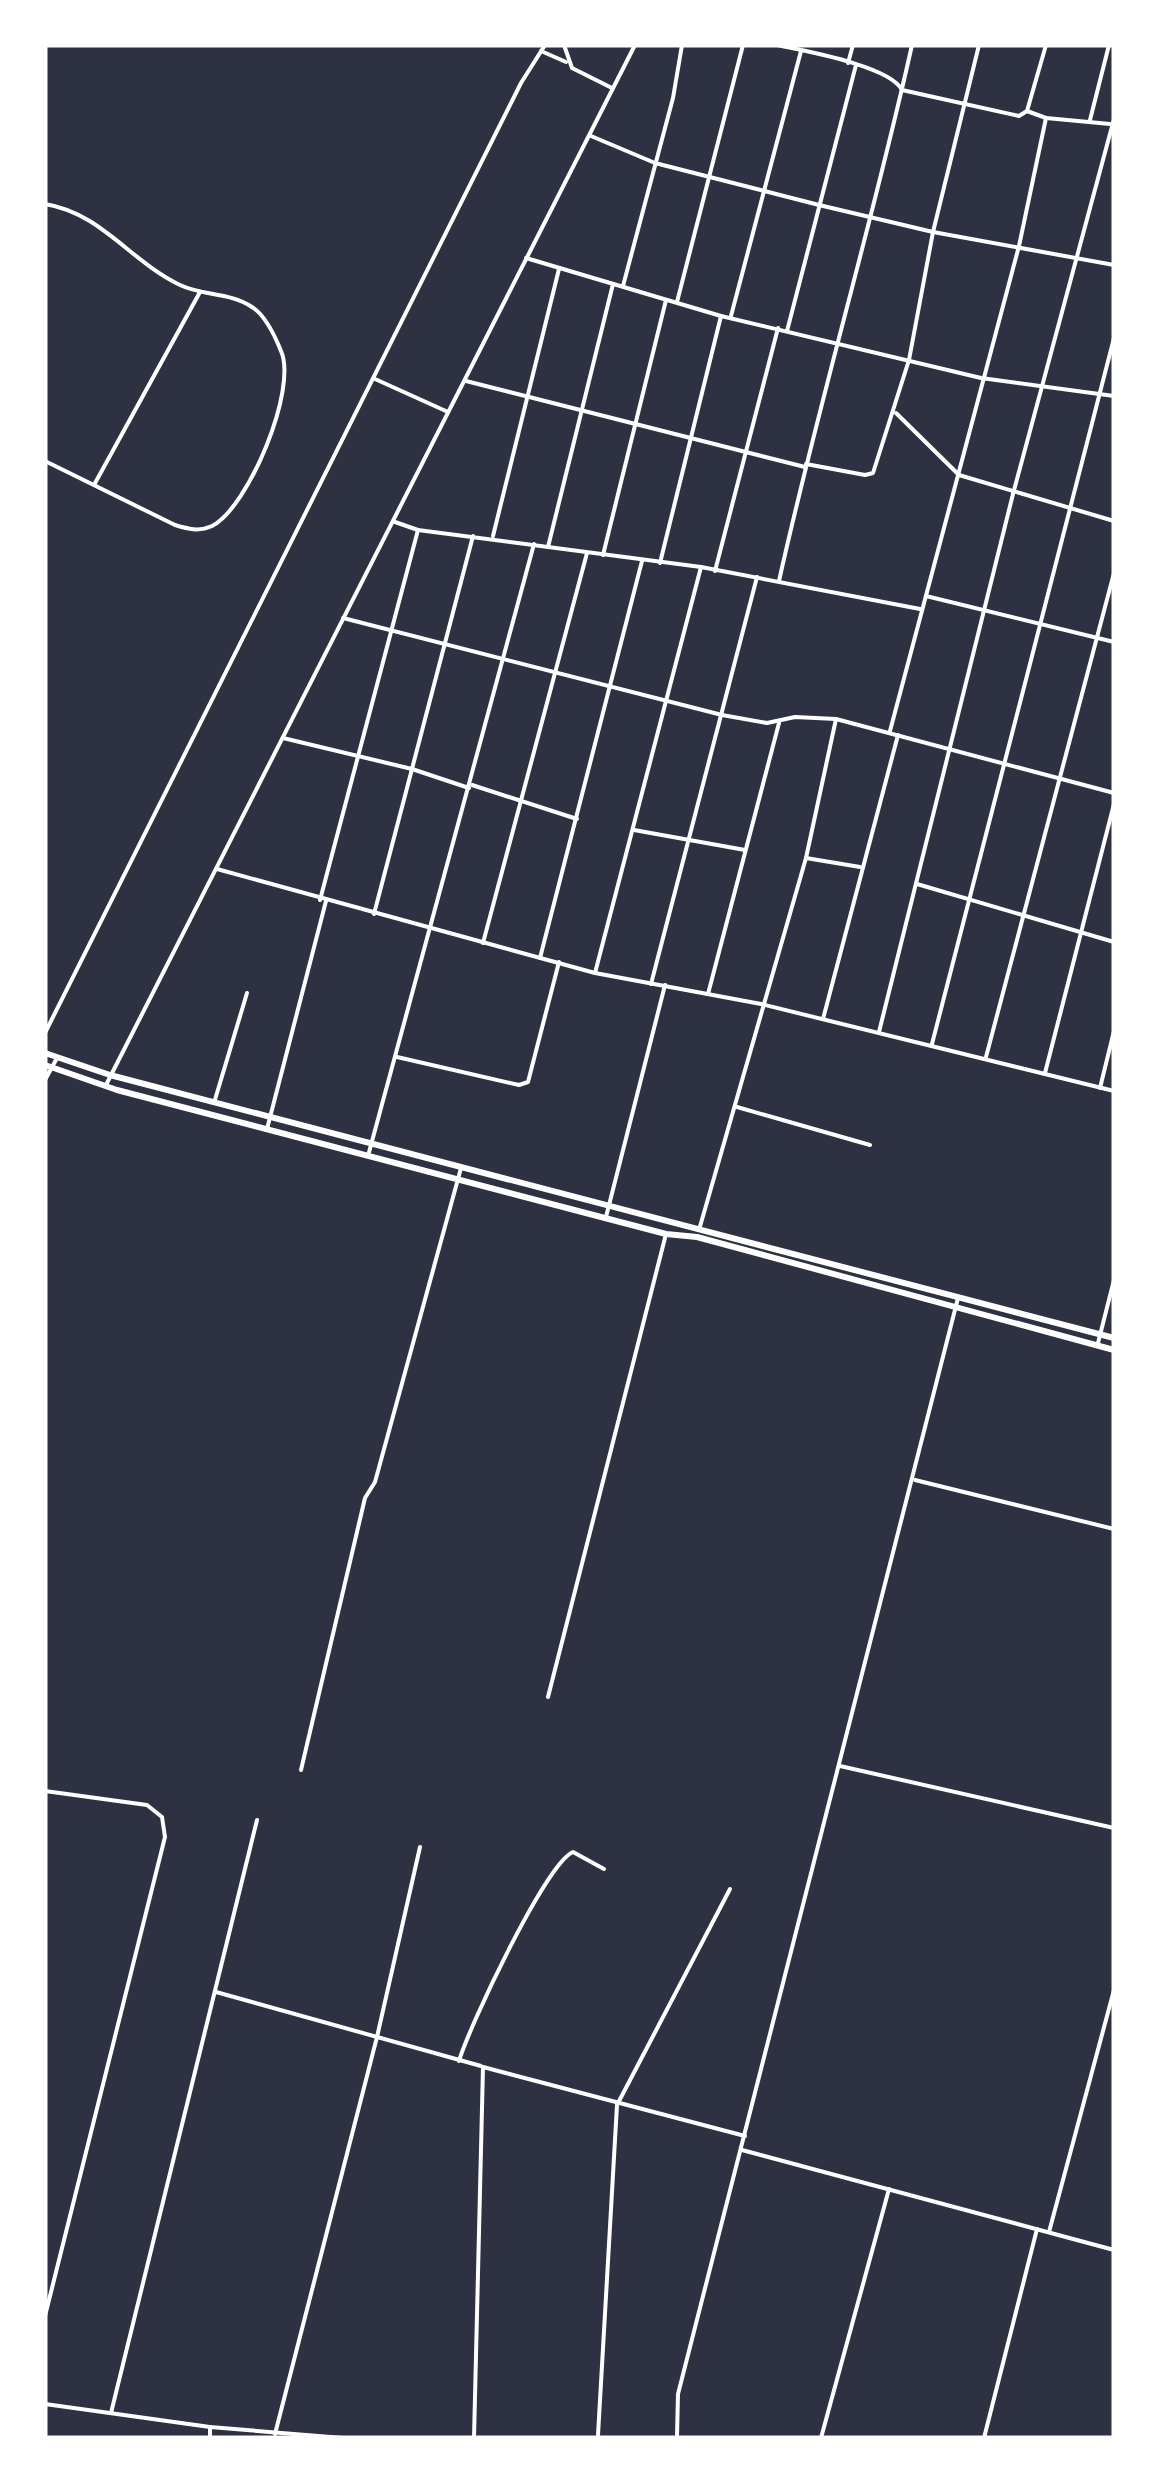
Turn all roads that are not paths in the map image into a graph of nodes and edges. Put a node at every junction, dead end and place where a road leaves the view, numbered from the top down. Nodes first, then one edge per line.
1 (564, 45) edge
2 (635, 45) edge
3 (682, 45) edge
4 (743, 45) edge
5 (777, 45) edge
6 (853, 45) edge
7 (912, 45) edge
8 (979, 45) edge
9 (1046, 45) edge
10 (1110, 45) edge
11 (794, 47) edge
12 (543, 48) edge
13 (801, 51) junction
14 (566, 62) junction
15 (848, 63) junction
16 (856, 65) junction
17 (612, 89) junction
18 (902, 90) junction
19 (966, 106) junction
20 (1027, 111) junction
21 (1046, 118) junction
22 (1090, 120) junction
23 (1112, 121) edge
24 (591, 136) junction
25 (655, 162) junction
26 (709, 174) junction
27 (765, 190) junction
28 (45, 204) edge
29 (820, 205) junction
30 (874, 216) junction
31 (933, 232) junction
32 (1019, 246) junction
33 (526, 258) junction
34 (1075, 261) junction
35 (1114, 265) edge
36 (559, 268) junction
37 (614, 283) junction
38 (623, 286) junction
39 (200, 292) junction
40 (666, 300) junction
41 (677, 302) junction
42 (720, 316) junction
43 (730, 316) junction
44 (778, 328) junction
45 (787, 330) junction
46 (1114, 338) edge
47 (838, 343) junction
48 (909, 360) junction
49 (980, 378) junction
50 (375, 379) junction
51 (465, 381) junction
52 (1043, 385) junction
53 (1100, 392) junction
54 (526, 396) junction
55 (1114, 396) edge
56 (581, 409) junction
57 (895, 412) junction
58 (449, 413) junction
59 (636, 425) junction
60 (689, 441) junction
61 (746, 451) junction
62 (45, 461) edge
63 (805, 466) junction
64 (959, 475) junction
65 (94, 485) junction
66 (1013, 494) junction
67 (1069, 508) junction
68 (1114, 520) edge
69 (394, 522) junction
70 (418, 530) junction
71 (473, 535) junction
72 (493, 536) junction
73 (534, 544) junction
74 (548, 547) junction
75 (586, 553) junction
76 (603, 555) junction
77 (642, 561) junction
78 (660, 564) junction
79 (701, 568) junction
80 (715, 570) junction
81 (1114, 573) edge
82 (758, 577) junction
83 (780, 581) junction
84 (926, 596) junction
85 (920, 609) junction
86 (987, 613) junction
87 (343, 618) junction
88 (1043, 625) junction
89 (390, 630) junction
90 (1098, 637) junction
91 (1114, 642) edge
92 (445, 644) junction
93 (503, 659) junction
94 (558, 673) junction
95 (610, 690) junction
96 (665, 702) junction
97 (722, 715) junction
98 (836, 719) junction
99 (779, 723) junction
100 (890, 731) junction
101 (898, 735) junction
102 (282, 738) junction
103 (950, 751) junction
104 (357, 757) junction
105 (1005, 766) junction
106 (412, 769) junction
107 (1060, 780) junction
108 (469, 786) junction
109 (1114, 793) edge
110 (522, 801) junction
111 (1114, 804) edge
112 (577, 819) junction
113 (634, 830) junction
114 (691, 841) junction
115 (745, 850) junction
116 (806, 858) junction
117 (862, 868) junction
118 (216, 869) junction
119 (917, 884) junction
120 (969, 897) junction
121 (323, 900) junction
122 (374, 914) junction
123 (1023, 916) junction
124 (428, 928) junction
125 (1078, 931) junction
126 (1114, 942) edge
127 (483, 943) junction
128 (540, 958) junction
129 (559, 962) junction
130 (595, 974) junction
131 (651, 984) junction
132 (664, 986) junction
133 (247, 993) dead end
134 (708, 994) junction
135 (761, 1004) junction
136 (823, 1019) junction
137 (1114, 1031) edge
138 (879, 1032) junction
139 (45, 1033) edge
140 (932, 1044) junction
141 (45, 1053) edge
142 (986, 1057) junction
143 (57, 1058) junction
144 (397, 1058) junction
145 (48, 1066) edge
146 (1045, 1073) junction
147 (110, 1075) junction
148 (45, 1080) edge
149 (105, 1088) junction
150 (1100, 1088) junction
151 (1114, 1091) edge
152 (214, 1103) junction
153 (737, 1107) junction
154 (270, 1118) junction
155 (267, 1129) junction
156 (372, 1144) junction
157 (870, 1145) dead end
158 (368, 1156) junction
159 (461, 1168) junction
160 (456, 1180) junction
161 (609, 1206) junction
162 (606, 1217) junction
163 (698, 1233) junction
164 (666, 1234) junction
165 (1114, 1280) edge
166 (957, 1302) junction
167 (1099, 1334) junction
168 (1114, 1338) edge
169 (1097, 1346) junction
170 (1114, 1350) edge
171 (914, 1480) junction
172 (1114, 1529) edge
173 (548, 1697) dead end
174 (840, 1766) junction
175 (301, 1770) dead end
176 (45, 1791) edge
177 (257, 1820) dead end
178 (1114, 1828) edge
179 (420, 1848) dead end
180 (604, 1870) dead end
181 (730, 1889) dead end
182 (216, 1992) junction
183 (1114, 1992) edge
184 (377, 2038) junction
185 (459, 2061) junction
186 (483, 2067) junction
187 (617, 2104) junction
188 (744, 2136) junction
189 (742, 2150) junction
190 (888, 2189) junction
191 (1037, 2229) junction
192 (1049, 2232) junction
193 (1114, 2250) edge
194 (46, 2307) edge
195 (45, 2316) edge
196 (45, 2404) edge
197 (110, 2413) junction
198 (210, 2426) junction
199 (275, 2434) junction
200 (598, 2435) junction
201 (677, 2436) edge
202 (210, 2438) edge
203 (343, 2438) edge
204 (474, 2438) edge
205 (484, 2438) edge
206 (685, 2438) edge
207 (821, 2438) edge
208 (984, 2438) edge

1 - 14 street
2 - 17 street
3 - 25 street
4 - 26 street
5 - 11 street
6 - 15 street
7 - 18 street
8 - 19 street
9 - 20 street
10 - 22 street
11 - 13 street
12 - 14 street
12 - 50 street
13 - 15 street
13 - 27 street
14 - 17 street
15 - 16 street
16 - 18 street
16 - 29 street
17 - 24 street
18 - 19 street
18 - 30 street
19 - 20 street
19 - 31 street
20 - 21 street
21 - 22 street
21 - 32 street
22 - 23 street
23 - 34 street
24 - 25 street
24 - 33 street
25 - 26 street
25 - 38 street
26 - 27 street
26 - 41 street
27 - 29 street
27 - 43 street
28 - 39 street
29 - 30 street
29 - 45 street
30 - 31 street
30 - 47 street
31 - 32 street
31 - 48 street
32 - 34 street
32 - 49 street
33 - 36 street
33 - 51 street
34 - 35 street
34 - 52 street
36 - 37 street
36 - 54 street
37 - 38 street
37 - 56 street
38 - 40 street
39 - 65 street
39 - 65 street
40 - 41 street
40 - 59 street
41 - 42 street
42 - 43 street
42 - 60 street
43 - 44 street
44 - 45 street
44 - 61 street
45 - 47 street
46 - 53 street
47 - 48 street
47 - 63 street
48 - 49 street
48 - 57 street
49 - 52 street
49 - 64 street
50 - 58 street
50 - 139 street
51 - 54 street
51 - 58 street
52 - 53 street
52 - 66 street
53 - 55 street
53 - 67 street
54 - 56 street
54 - 72 street
56 - 59 street
56 - 74 street
57 - 63 street
57 - 64 street
58 - 69 street
59 - 60 street
59 - 76 street
60 - 61 street
60 - 78 street
61 - 63 street
61 - 80 street
62 - 65 street
63 - 83 street
64 - 66 street
64 - 84 street
66 - 67 street
66 - 86 street
67 - 68 street
67 - 88 street
69 - 70 street
69 - 87 street
70 - 71 street
70 - 89 street
71 - 72 street
71 - 92 street
72 - 73 street
73 - 74 street
73 - 93 street
74 - 75 street
75 - 76 street
75 - 94 street
76 - 77 street
77 - 78 street
77 - 95 street
78 - 79 street
79 - 80 street
79 - 96 street
80 - 82 street
81 - 90 street
82 - 83 street
82 - 97 street
83 - 85 street
84 - 85 street
84 - 86 street
85 - 100 street
86 - 88 street
86 - 103 street
87 - 89 street
87 - 102 street
88 - 90 street
88 - 105 street
89 - 92 street
89 - 104 street
90 - 91 street
90 - 107 street
92 - 93 street
92 - 106 street
93 - 94 street
93 - 108 street
94 - 95 street
94 - 110 street
95 - 96 street
95 - 112 street
96 - 97 street
96 - 113 street
97 - 99 street
97 - 114 street
98 - 99 street
98 - 100 street
98 - 116 street
99 - 115 street
100 - 101 street
101 - 103 street
101 - 117 street
102 - 104 street
102 - 118 street
103 - 105 street
103 - 119 street
104 - 106 street
104 - 121 street
105 - 107 street
105 - 120 street
106 - 108 street
106 - 122 street
107 - 109 street
107 - 123 street
108 - 110 street
108 - 124 street
110 - 112 street
110 - 127 street
111 - 125 street
112 - 128 street
113 - 114 street
113 - 130 street
114 - 115 street
114 - 131 street
115 - 134 street
116 - 117 street
116 - 135 street
117 - 136 street
118 - 121 street
118 - 147 street
119 - 120 street
119 - 138 street
120 - 123 street
120 - 140 street
121 - 122 street
121 - 154 street
122 - 124 street
123 - 125 street
123 - 142 street
124 - 127 street
124 - 144 street
125 - 126 street
125 - 146 street
127 - 128 street
128 - 129 street
129 - 130 street
129 - 144 street
130 - 131 street
131 - 132 street
132 - 134 street
132 - 161 street
133 - 152 street
134 - 135 street
135 - 136 street
135 - 153 street
136 - 138 street
137 - 150 street
138 - 140 street
140 - 142 street
141 - 143 main road
142 - 146 street
143 - 145 street
143 - 147 main road
144 - 156 street
145 - 148 street
145 - 149 main road
146 - 150 street
147 - 149 street
147 - 152 main road
149 - 155 main road
150 - 151 street
152 - 154 main road
153 - 157 street
153 - 163 street
154 - 155 street
154 - 156 main road
155 - 158 main road
156 - 158 street
156 - 159 main road
158 - 160 main road
159 - 160 street
159 - 161 main road
160 - 162 main road
160 - 175 street
161 - 162 street
161 - 163 main road
162 - 164 main road
163 - 164 main road
163 - 166 main road
164 - 173 street
165 - 167 street
166 - 167 main road
166 - 169 main road
166 - 171 street
167 - 168 main road
167 - 169 street
169 - 170 main road
171 - 172 street
171 - 174 street
174 - 178 street
174 - 188 street
176 - 194 street
177 - 182 street
179 - 184 street
180 - 185 street
181 - 187 street
182 - 184 street
182 - 197 street
183 - 192 street
184 - 185 street
184 - 199 street
185 - 186 street
186 - 187 street
186 - 204 street
187 - 188 street
187 - 200 street
188 - 189 street
189 - 190 street
189 - 201 street
190 - 191 street
190 - 207 street
191 - 192 street
191 - 208 street
192 - 193 street
194 - 195 street
196 - 197 street
197 - 198 street
198 - 199 street
198 - 202 street
199 - 203 street
200 - 201 street
200 - 205 street
201 - 206 street

